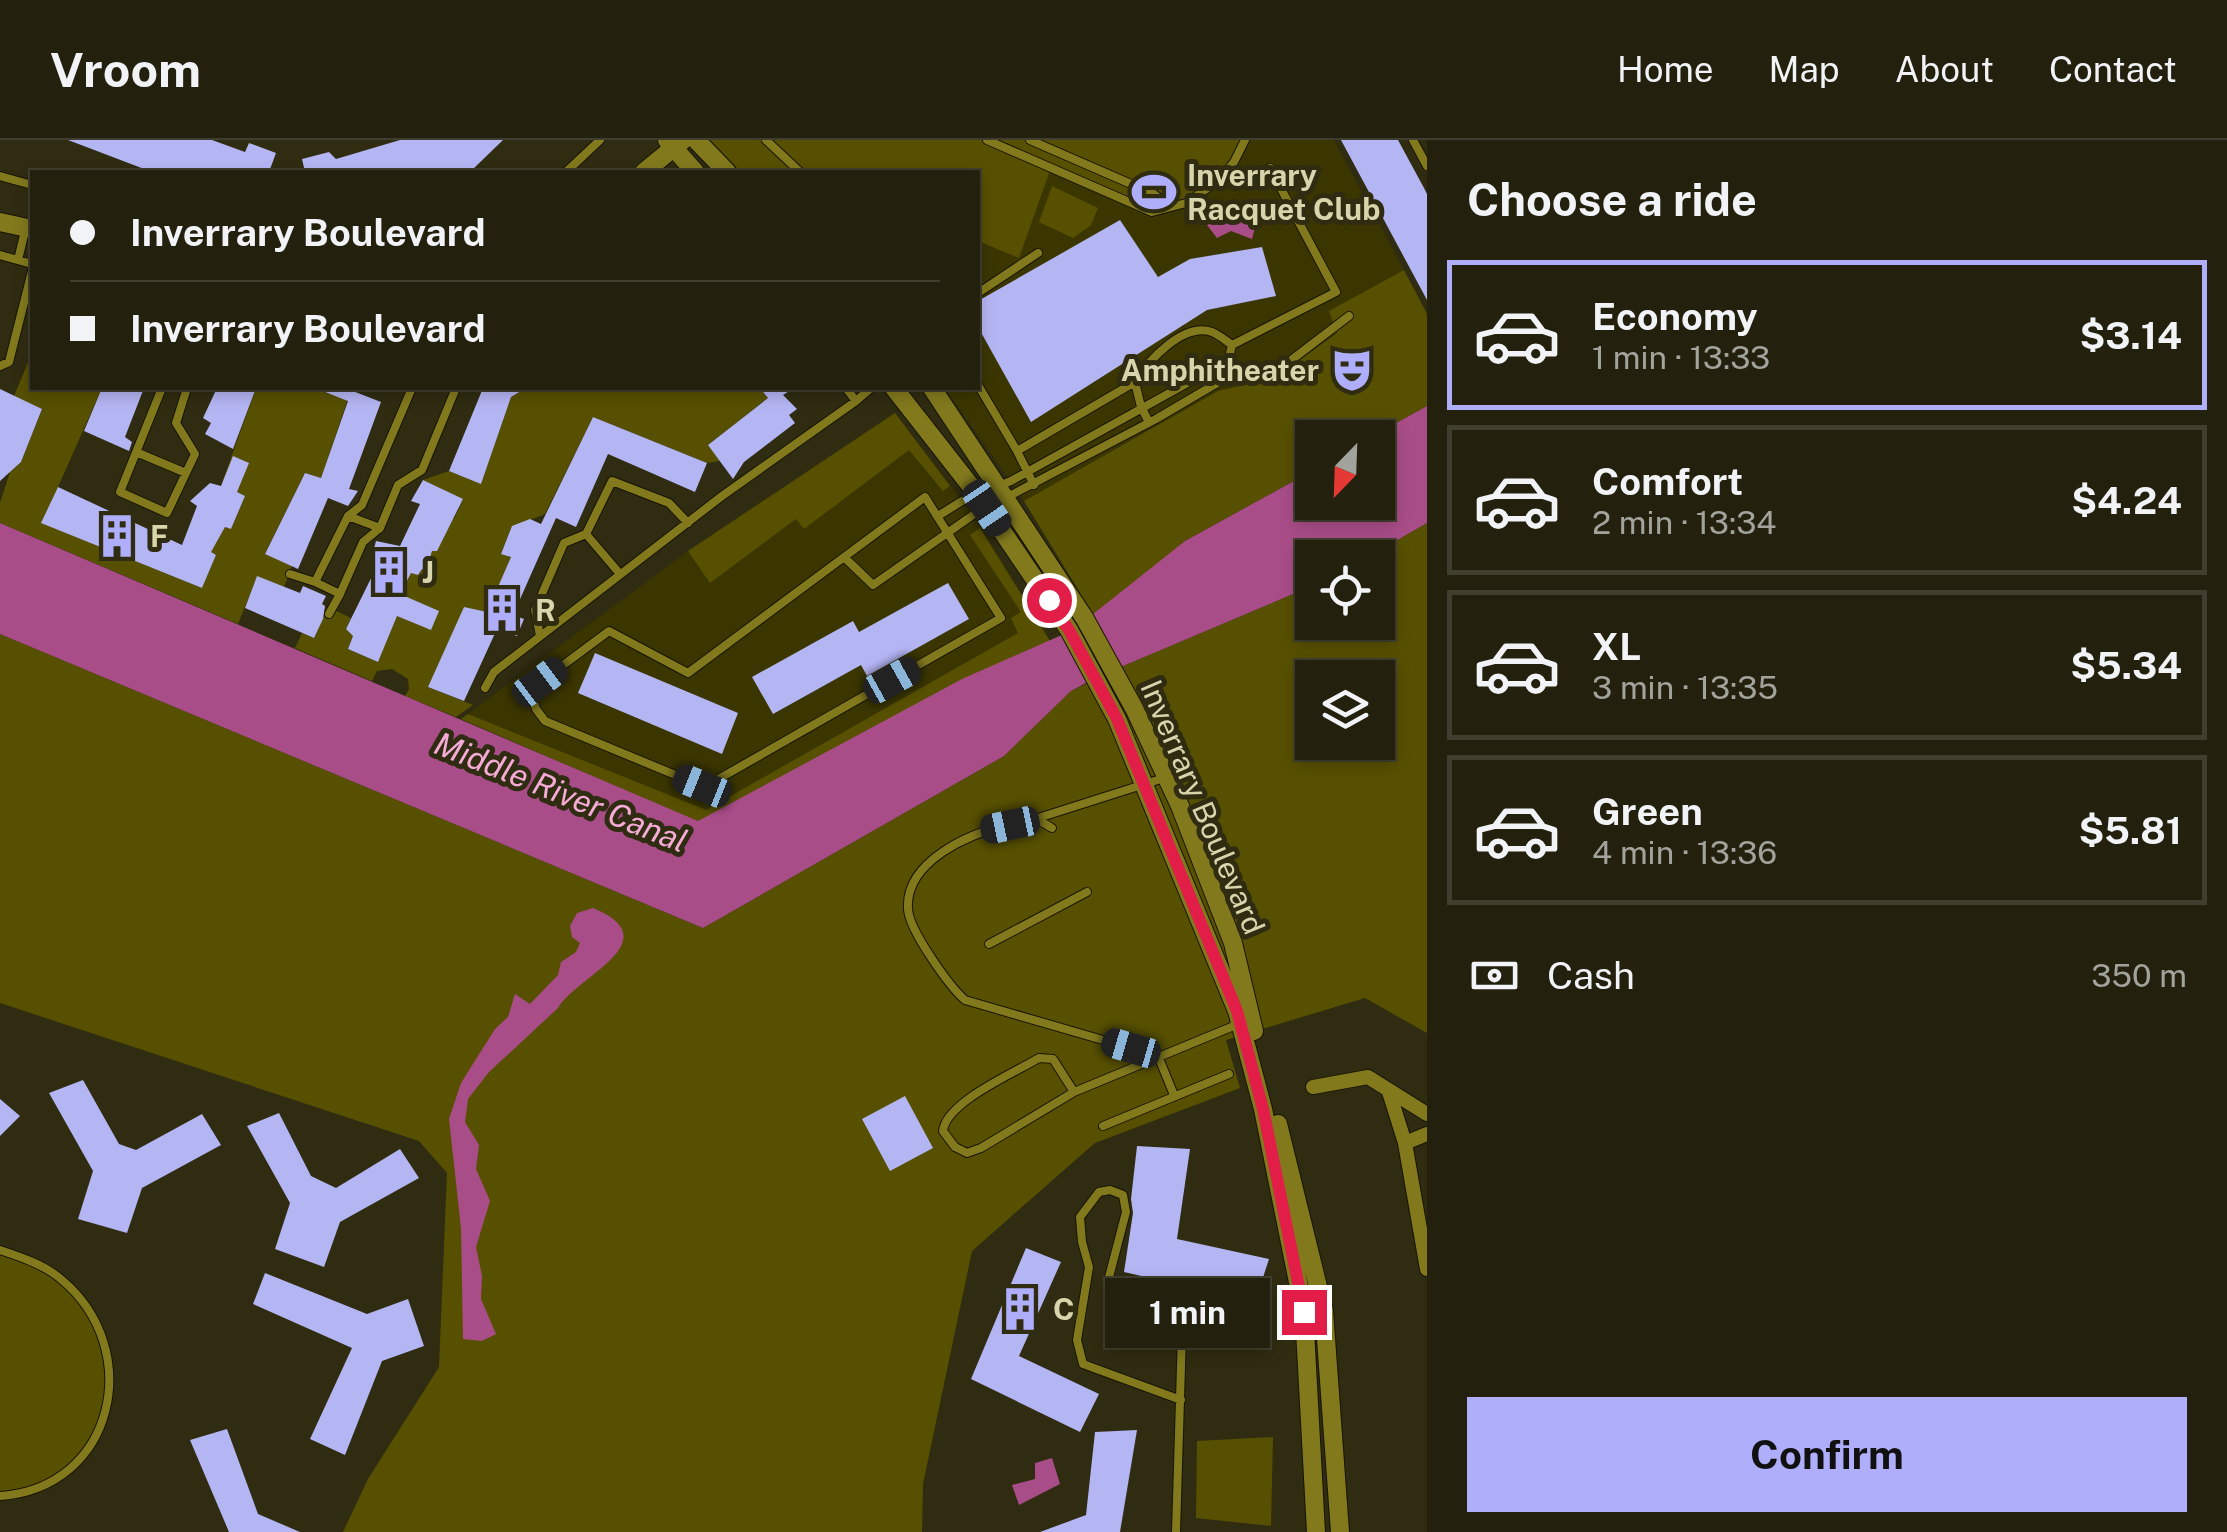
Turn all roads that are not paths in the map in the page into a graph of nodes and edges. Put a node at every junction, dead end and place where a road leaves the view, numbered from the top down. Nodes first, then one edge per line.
1 (600, 140) edge
2 (696, 140) edge
3 (766, 140) edge
4 (987, 140) edge
5 (1030, 140) edge
6 (1246, 140) edge
7 (1413, 140) edge
8 (675, 143) edge
9 (1076, 160) junction
10 (1427, 166) edge
11 (1270, 168) dead end
12 (568, 170) edge
13 (646, 170) edge
14 (695, 170) edge
15 (725, 170) edge
16 (798, 170) edge
17 (0, 176) edge
18 (1070, 176) junction
19 (30, 184) edge
20 (1169, 206) junction
21 (0, 222) edge
22 (29, 228) edge
23 (1038, 253) dead end
24 (0, 256) edge
25 (18, 260) junction
26 (30, 267) edge
27 (30, 277) edge
28 (980, 292) edge
29 (1349, 316) dead end
30 (1232, 346) junction
31 (0, 366) edge
32 (1224, 379) junction
33 (1135, 382) junction
34 (980, 388) edge
35 (161, 390) edge
36 (186, 390) edge
37 (411, 390) edge
38 (455, 390) edge
39 (848, 390) edge
40 (870, 390) edge
41 (896, 390) edge
42 (933, 390) edge
43 (856, 401) junction
44 (1141, 407) junction
45 (1150, 422) junction
46 (1074, 446) junction
47 (136, 452) junction
48 (1017, 452) junction
49 (1082, 458) junction
50 (1027, 472) junction
51 (186, 473) junction
52 (1034, 484) junction
53 (1003, 492) junction
54 (982, 501) junction
55 (348, 516) junction
56 (938, 516) junction
57 (688, 523) junction
58 (380, 528) junction
59 (948, 532) junction
60 (586, 534) junction
61 (845, 558) junction
62 (290, 574) dead end
63 (620, 574) junction
64 (315, 582) junction
65 (340, 594) junction
66 (329, 614) dead end
67 (1077, 625) junction
68 (540, 636) junction
69 (485, 688) dead end
70 (1166, 777) junction
71 (1144, 787) junction
72 (1036, 820) junction
73 (1052, 828) dead end
74 (1087, 892) dead end
75 (989, 944) dead end
76 (1240, 1022) junction
77 (1158, 1056) junction
78 (1229, 1074) dead end
79 (1313, 1087) dead end
80 (1074, 1092) junction
81 (1389, 1092) junction
82 (1174, 1095) junction
83 (1427, 1114) edge
84 (1104, 1126) dead end
85 (1427, 1134) edge
86 (1406, 1144) junction
87 (0, 1250) edge
88 (1427, 1269) edge
89 (1181, 1400) junction
90 (0, 1496) edge
91 (1176, 1532) edge
92 (1316, 1532) edge
93 (1340, 1532) edge

1 - 12 lane
2 - 15 street
3 - 16 lane
4 - 18 lane
5 - 9 lane
6 - 20 lane
7 - 10 lane
8 - 13 street
8 - 14 street
9 - 18 lane
9 - 20 lane
11 - 30 lane
17 - 19 lane
18 - 20 lane
21 - 22 street
22 - 25 lane
23 - 28 lane
24 - 25 lane
25 - 26 lane
27 - 31 lane
29 - 32 lane
30 - 32 lane
30 - 33 lane
32 - 44 lane
32 - 45 lane
33 - 44 lane
33 - 48 lane
34 - 48 lane
35 - 47 lane
36 - 51 lane
37 - 55 lane
38 - 58 lane
39 - 43 lane
40 - 43 lane
41 - 54 street, Inverrary Boulevard
42 - 53 street, Inverrary Boulevard
43 - 57 lane
44 - 45 lane
44 - 46 lane
45 - 49 lane
46 - 49 lane
46 - 50 lane
47 - 51 lane
47 - 51 lane
48 - 50 lane
49 - 52 lane
50 - 52 lane
50 - 53 lane
52 - 53 lane
53 - 54 lane
53 - 54 lane
53 - 67 street, Inverrary Boulevard
54 - 56 lane
54 - 59 lane
54 - 67 street, Inverrary Boulevard
55 - 58 lane
55 - 64 lane
56 - 59 lane
56 - 61 lane
57 - 60 lane
57 - 63 lane
58 - 65 lane
59 - 61 lane
59 - 61 lane
60 - 63 lane
60 - 68 lane
62 - 64 lane
63 - 68 lane
64 - 65 lane
65 - 66 lane
67 - 70 street, Inverrary Boulevard
67 - 71 street, Inverrary Boulevard
68 - 69 lane
70 - 71 lane
70 - 93 street, Inverrary Boulevard
71 - 72 lane
71 - 76 street, Inverrary Boulevard
72 - 73 lane
72 - 77 lane
74 - 75 lane
76 - 77 lane
76 - 92 street, Inverrary Boulevard
77 - 80 lane
77 - 82 lane
78 - 82 lane
79 - 81 street
80 - 80 lane
81 - 83 street
81 - 86 street
82 - 84 lane
85 - 86 street
86 - 88 street
87 - 90 lane
89 - 89 lane
89 - 91 lane

